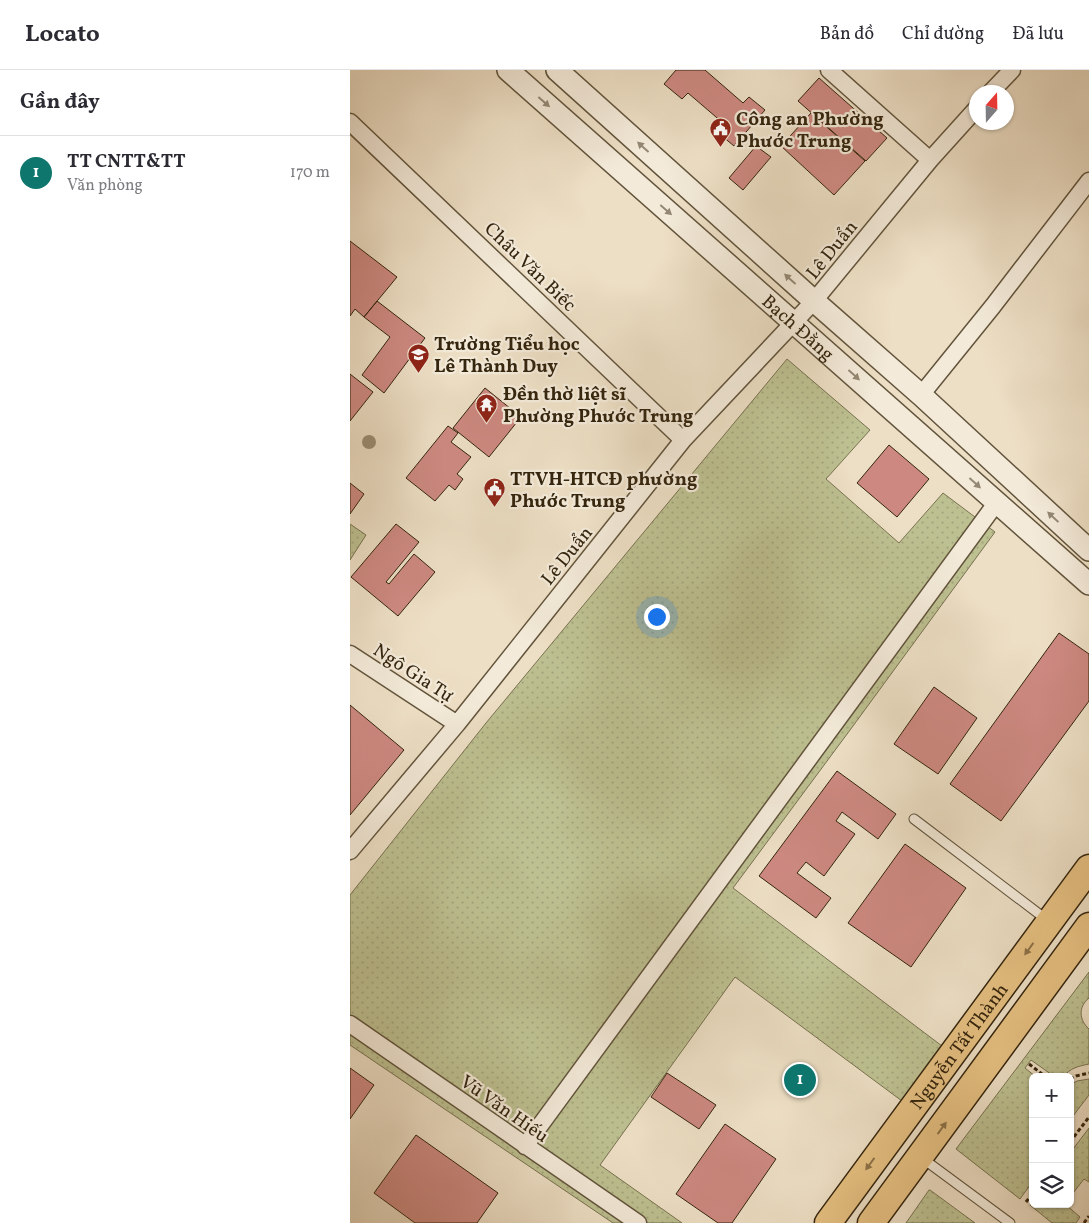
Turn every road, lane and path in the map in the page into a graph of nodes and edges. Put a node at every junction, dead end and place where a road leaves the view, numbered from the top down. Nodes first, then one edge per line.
1 (508, 70) edge
2 (557, 70) edge
3 (830, 70) edge
4 (1012, 70) edge
5 (998, 85) edge
6 (969, 117) edge
7 (350, 122) edge
8 (930, 160) junction
9 (1089, 181) edge
10 (814, 301) junction
11 (795, 323) junction
12 (921, 395) junction
13 (683, 440) junction
14 (997, 502) junction
15 (1089, 550) edge
16 (1089, 584) edge
17 (350, 654) edge
18 (457, 724) junction
19 (914, 819) dead end
20 (350, 851) edge
21 (1089, 868) edge
22 (1049, 921) junction
23 (1089, 926) edge
24 (350, 1024) edge
25 (1029, 1064) dead end
26 (1041, 1073) edge
27 (1089, 1073) edge
28 (1074, 1077) edge
29 (1089, 1117) edge
30 (892, 1135) junction
31 (1074, 1137) edge
32 (525, 1146) junction
33 (920, 1156) junction
34 (1029, 1198) edge
35 (1026, 1202) dead end
36 (1089, 1216) edge
37 (638, 1223) edge
38 (828, 1223) edge
39 (871, 1223) edge
40 (1010, 1223) edge
41 (1084, 1223) edge

1 -> 11 street, Bạch Đằng
10 -> 2 street, Bạch Đằng
3 - 8 street
4 - 5 street
6 - 8 street, Lê Duẩn
7 - 13 street, Châu Văn Biếc
8 - 10 street, Lê Duẩn
9 - 12 street
10 - 11 street, Lê Duẩn
10 - 12 street, Bạch Đằng
11 - 13 street, Lê Duẩn
11 -> 14 street, Bạch Đằng
15 -> 12 street, Bạch Đằng
13 - 18 street, Lê Duẩn
14 - 16 street, Bạch Đằng
14 - 32 street
17 - 18 street, Ngô Gia Tự
18 - 20 street, Lê Duẩn
19 - 22 lane
21 - 22 main road, Nguyễn Tất Thành
22 -> 30 main road, Nguyễn Tất Thành
33 -> 23 main road, Nguyễn Tất Thành
24 - 32 street, Vũ Văn Hiếu
25 - 26 path
27 - 28 path
29 - 31 path
30 - 33 main road
30 -> 38 main road, Nguyễn Tất Thành
32 - 37 street, Vũ Văn Hiếu
33 - 39 main road, Nguyễn Tất Thành
33 - 40 lane
34 - 35 path
36 - 41 path

